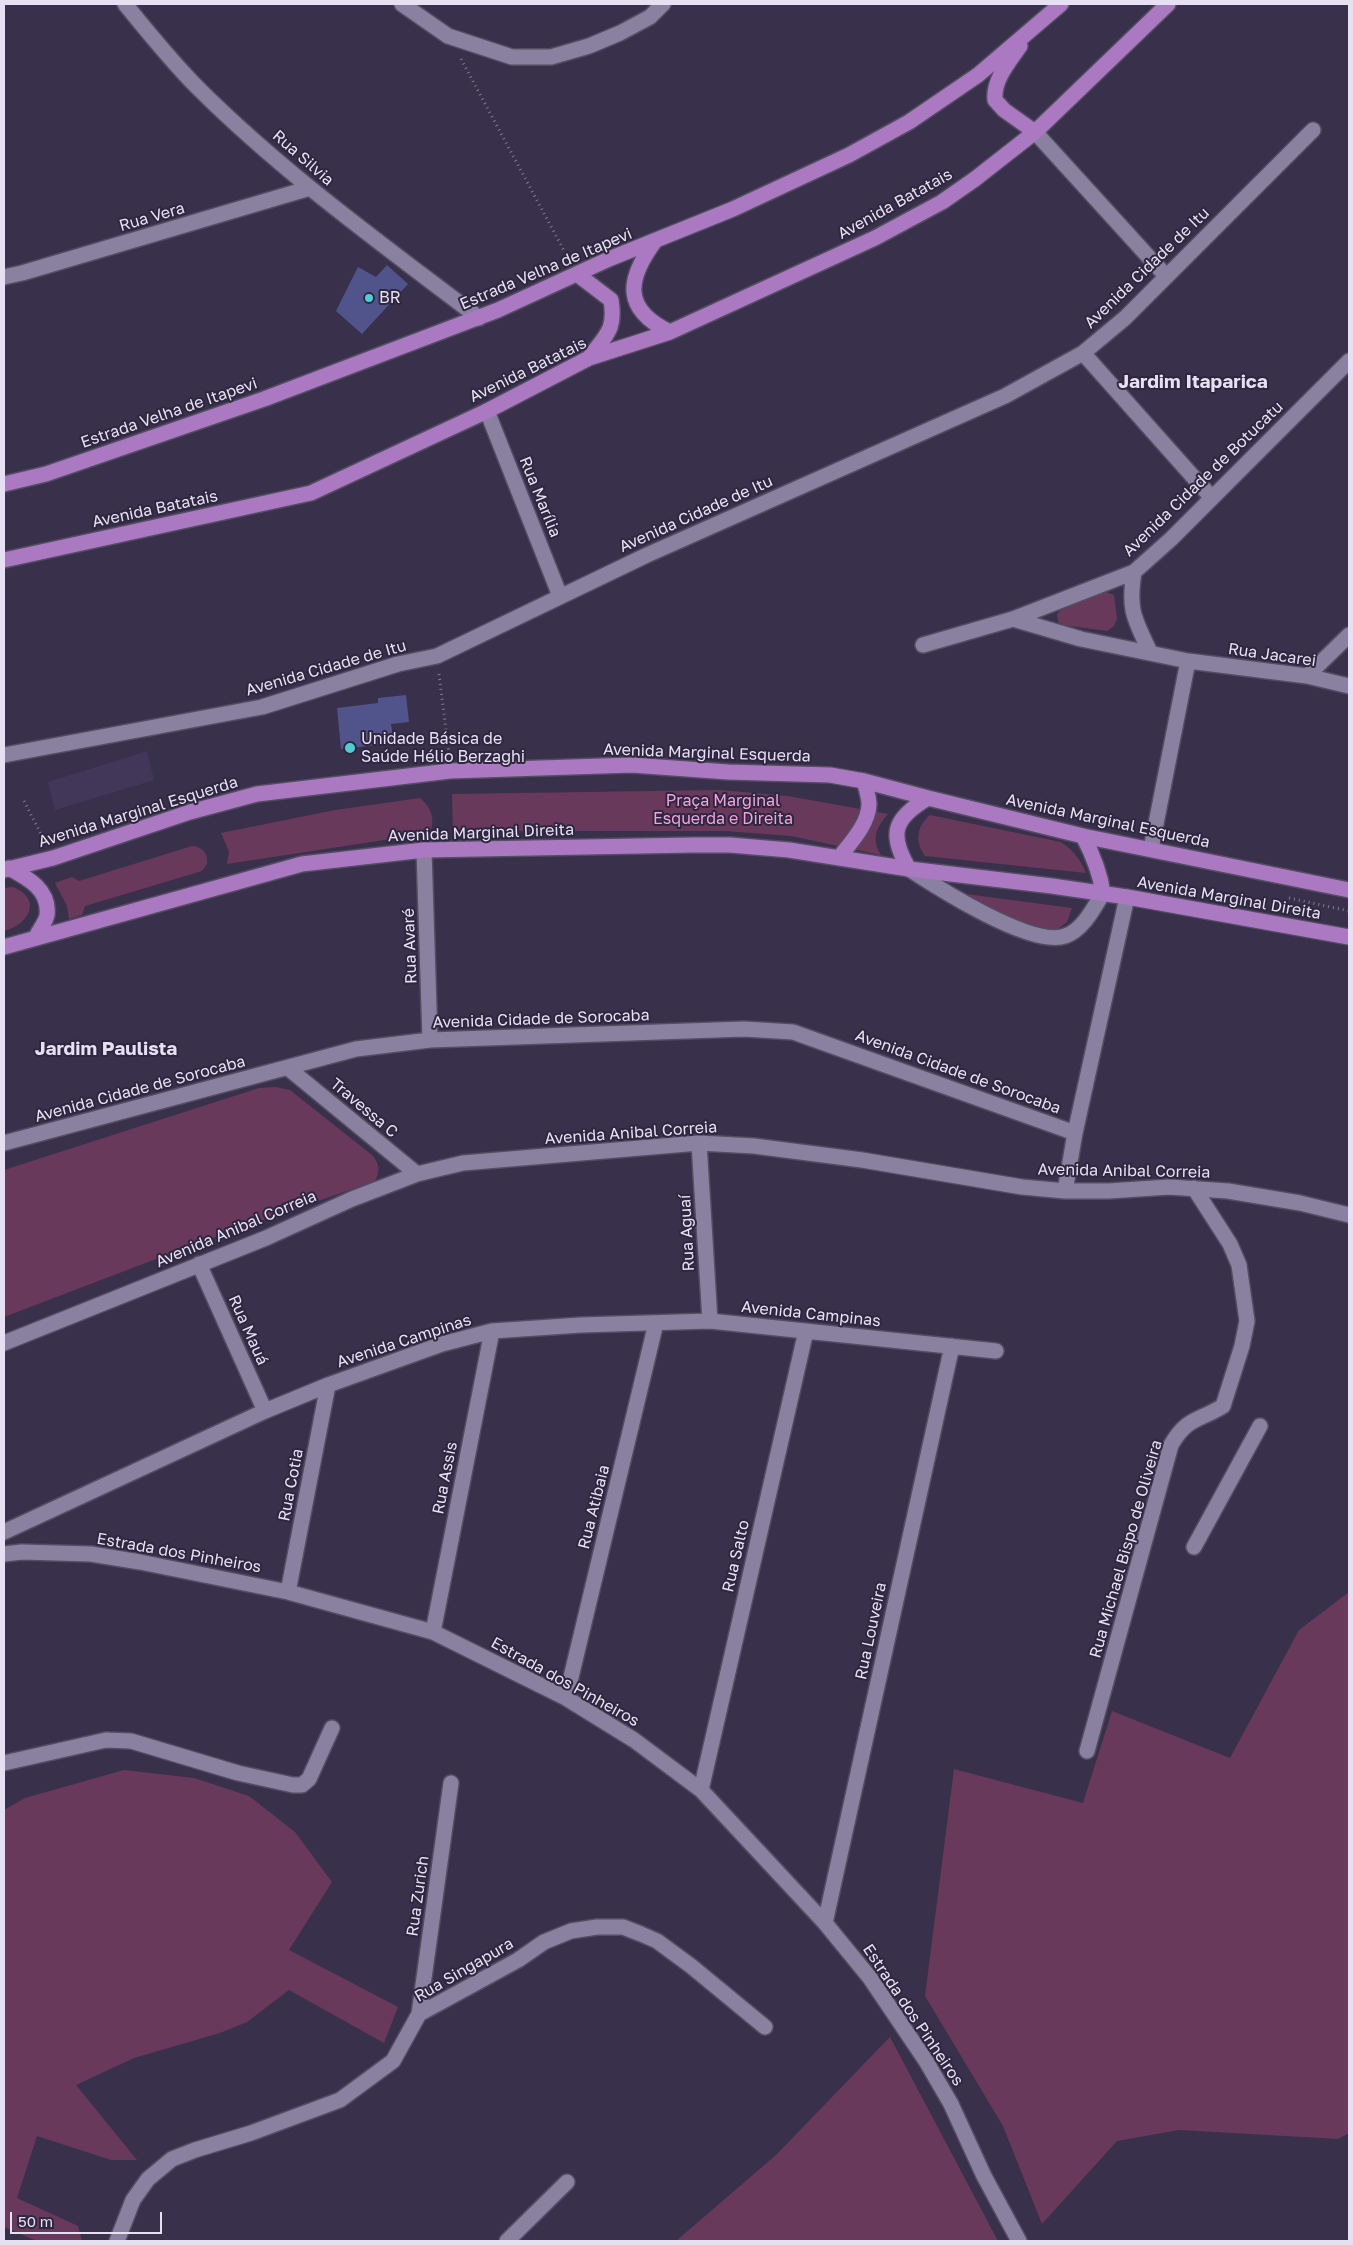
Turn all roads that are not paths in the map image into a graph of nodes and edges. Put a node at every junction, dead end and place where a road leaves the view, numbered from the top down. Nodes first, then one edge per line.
1 (125, 4) edge
2 (402, 4) edge
3 (663, 4) edge
4 (1061, 4) edge
5 (1168, 4) edge
6 (1027, 34) junction
7 (1312, 130) dead end
8 (1035, 132) junction
9 (310, 188) junction
10 (654, 241) junction
11 (577, 274) junction
12 (1166, 276) junction
13 (4, 277) edge
14 (479, 318) junction
15 (670, 332) junction
16 (1083, 353) junction
17 (590, 358) junction
18 (1349, 361) edge
19 (487, 411) junction
20 (4, 484) edge
21 (1212, 498) junction
22 (4, 560) edge
23 (1134, 572) junction
24 (560, 596) junction
25 (1013, 619) junction
26 (1349, 635) edge
27 (923, 645) dead end
28 (1150, 652) junction
29 (1188, 661) junction
30 (1307, 676) junction
31 (1349, 686) edge
32 (4, 756) edge
33 (864, 780) junction
34 (928, 798) junction
35 (1083, 836) junction
36 (1151, 849) junction
37 (424, 850) junction
38 (839, 858) junction
39 (7, 869) edge
40 (909, 869) junction
41 (1349, 890) edge
42 (1103, 893) junction
43 (1126, 897) junction
44 (36, 937) junction
45 (1349, 937) edge
46 (4, 947) edge
47 (430, 1040) junction
48 (288, 1068) junction
49 (1075, 1132) junction
50 (4, 1143) edge
51 (699, 1144) junction
52 (418, 1174) junction
53 (1194, 1188) junction
54 (1065, 1191) junction
55 (1349, 1215) edge
56 (199, 1264) junction
57 (710, 1321) junction
58 (656, 1323) junction
59 (492, 1331) junction
60 (806, 1331) junction
61 (4, 1343) edge
62 (952, 1346) junction
63 (996, 1351) dead end
64 (328, 1385) junction
65 (265, 1410) junction
66 (1260, 1426) dead end
67 (4, 1532) edge
68 (1194, 1547) dead end
69 (4, 1554) edge
70 (288, 1592) junction
71 (433, 1632) junction
72 (566, 1698) junction
73 (332, 1728) dead end
74 (1087, 1751) dead end
75 (4, 1763) edge
76 (451, 1783) dead end
77 (700, 1790) junction
78 (825, 1923) junction
79 (419, 2014) junction
80 (765, 2027) dead end
81 (567, 2182) dead end
82 (117, 2241) edge
83 (507, 2241) edge
84 (1019, 2241) edge

1 - 9 street, Rua Silvia
2 - 3 street
4 - 6 main road, Estrada Velha de Itapevi
5 - 8 main road, Avenida Batatais
6 - 8 main road
6 - 10 main road, Estrada Velha de Itapevi
7 - 12 street, Avenida Cidade de Itu
8 - 12 street
8 - 15 main road, Avenida Batatais
9 - 13 street, Rua Vera
9 - 14 street, Rua Silvia
10 - 11 main road, Estrada Velha de Itapevi
10 - 15 main road
11 - 14 main road, Estrada Velha de Itapevi
11 - 17 main road
12 - 16 street, Avenida Cidade de Itu
14 - 20 main road, Estrada Velha de Itapevi
15 - 17 main road, Avenida Batatais
16 - 21 street
16 - 24 street, Avenida Cidade de Itu
17 - 19 main road, Avenida Batatais
18 - 21 street, Avenida Cidade de Botucatu
19 - 22 main road, Avenida Batatais
19 - 24 street, Rua Marília
21 - 23 street, Avenida Cidade de Botucatu
23 - 25 street, Avenida Cidade de Botucatu
23 - 28 street
24 - 32 street, Avenida Cidade de Itu
25 - 27 street, Avenida Cidade de Botucatu
25 - 28 street, Rua Jacarei
26 - 30 street
28 - 29 street, Rua Jacarei
29 - 30 street, Rua Jacarei
29 - 36 street
30 - 31 street, Rua Jacarei
33 - 34 main road, Avenida Marginal Esquerda
33 - 38 main road
33 - 39 main road, Avenida Marginal Esquerda
34 - 35 main road, Avenida Marginal Esquerda
34 - 40 main road
35 - 36 main road, Avenida Marginal Esquerda
35 - 42 main road
36 - 41 main road, Avenida Marginal Esquerda
37 - 38 main road, Avenida Marginal Direita
37 - 44 main road, Avenida Marginal Direita
37 - 47 street, Rua Avaré
38 - 40 main road, Avenida Marginal Direita
39 - 44 main road
40 - 42 main road, Avenida Marginal Direita
40 - 42 street, Avenida Marginal Direita
42 - 43 main road, Avenida Marginal Direita
43 - 45 main road, Avenida Marginal Direita
43 - 49 street
44 - 46 main road, Avenida Marginal Direita
47 - 48 street, Avenida Cidade de Sorocaba
47 - 49 street, Avenida Cidade de Sorocaba
48 - 50 street, Avenida Cidade de Sorocaba
48 - 52 street, Travessa C
49 - 54 street
51 - 52 street, Avenida Anibal Correia
51 - 54 street, Avenida Anibal Correia
51 - 57 street, Rua Aguaí
52 - 56 street, Avenida Anibal Correia
53 - 54 street, Avenida Anibal Correia
53 - 55 street, Avenida Anibal Correia
53 - 74 street, Rua Michael Bispo de Oliveira
56 - 61 street, Avenida Anibal Correia
56 - 65 street, Rua Mauá
57 - 58 street, Avenida Campinas
57 - 60 street, Avenida Campinas
58 - 59 street, Avenida Campinas
58 - 72 street, Rua Atibaia
59 - 64 street, Avenida Campinas
59 - 71 street, Rua Assis
60 - 62 street, Avenida Campinas
60 - 77 street, Rua Salto
62 - 63 street, Avenida Campinas
62 - 78 street, Rua Louveira
64 - 65 street, Avenida Campinas
64 - 70 street, Rua Cotia
65 - 67 street, Avenida Campinas
66 - 68 street
69 - 70 street, Estrada dos Pinheiros
70 - 71 street, Estrada dos Pinheiros
71 - 72 street, Estrada dos Pinheiros
72 - 77 street, Estrada dos Pinheiros
73 - 75 street
76 - 79 street, Rua Zurich
77 - 78 street, Estrada dos Pinheiros
78 - 84 street, Estrada dos Pinheiros
79 - 80 street, Rua Singapura
79 - 82 street, Rua Singapura
81 - 83 street

